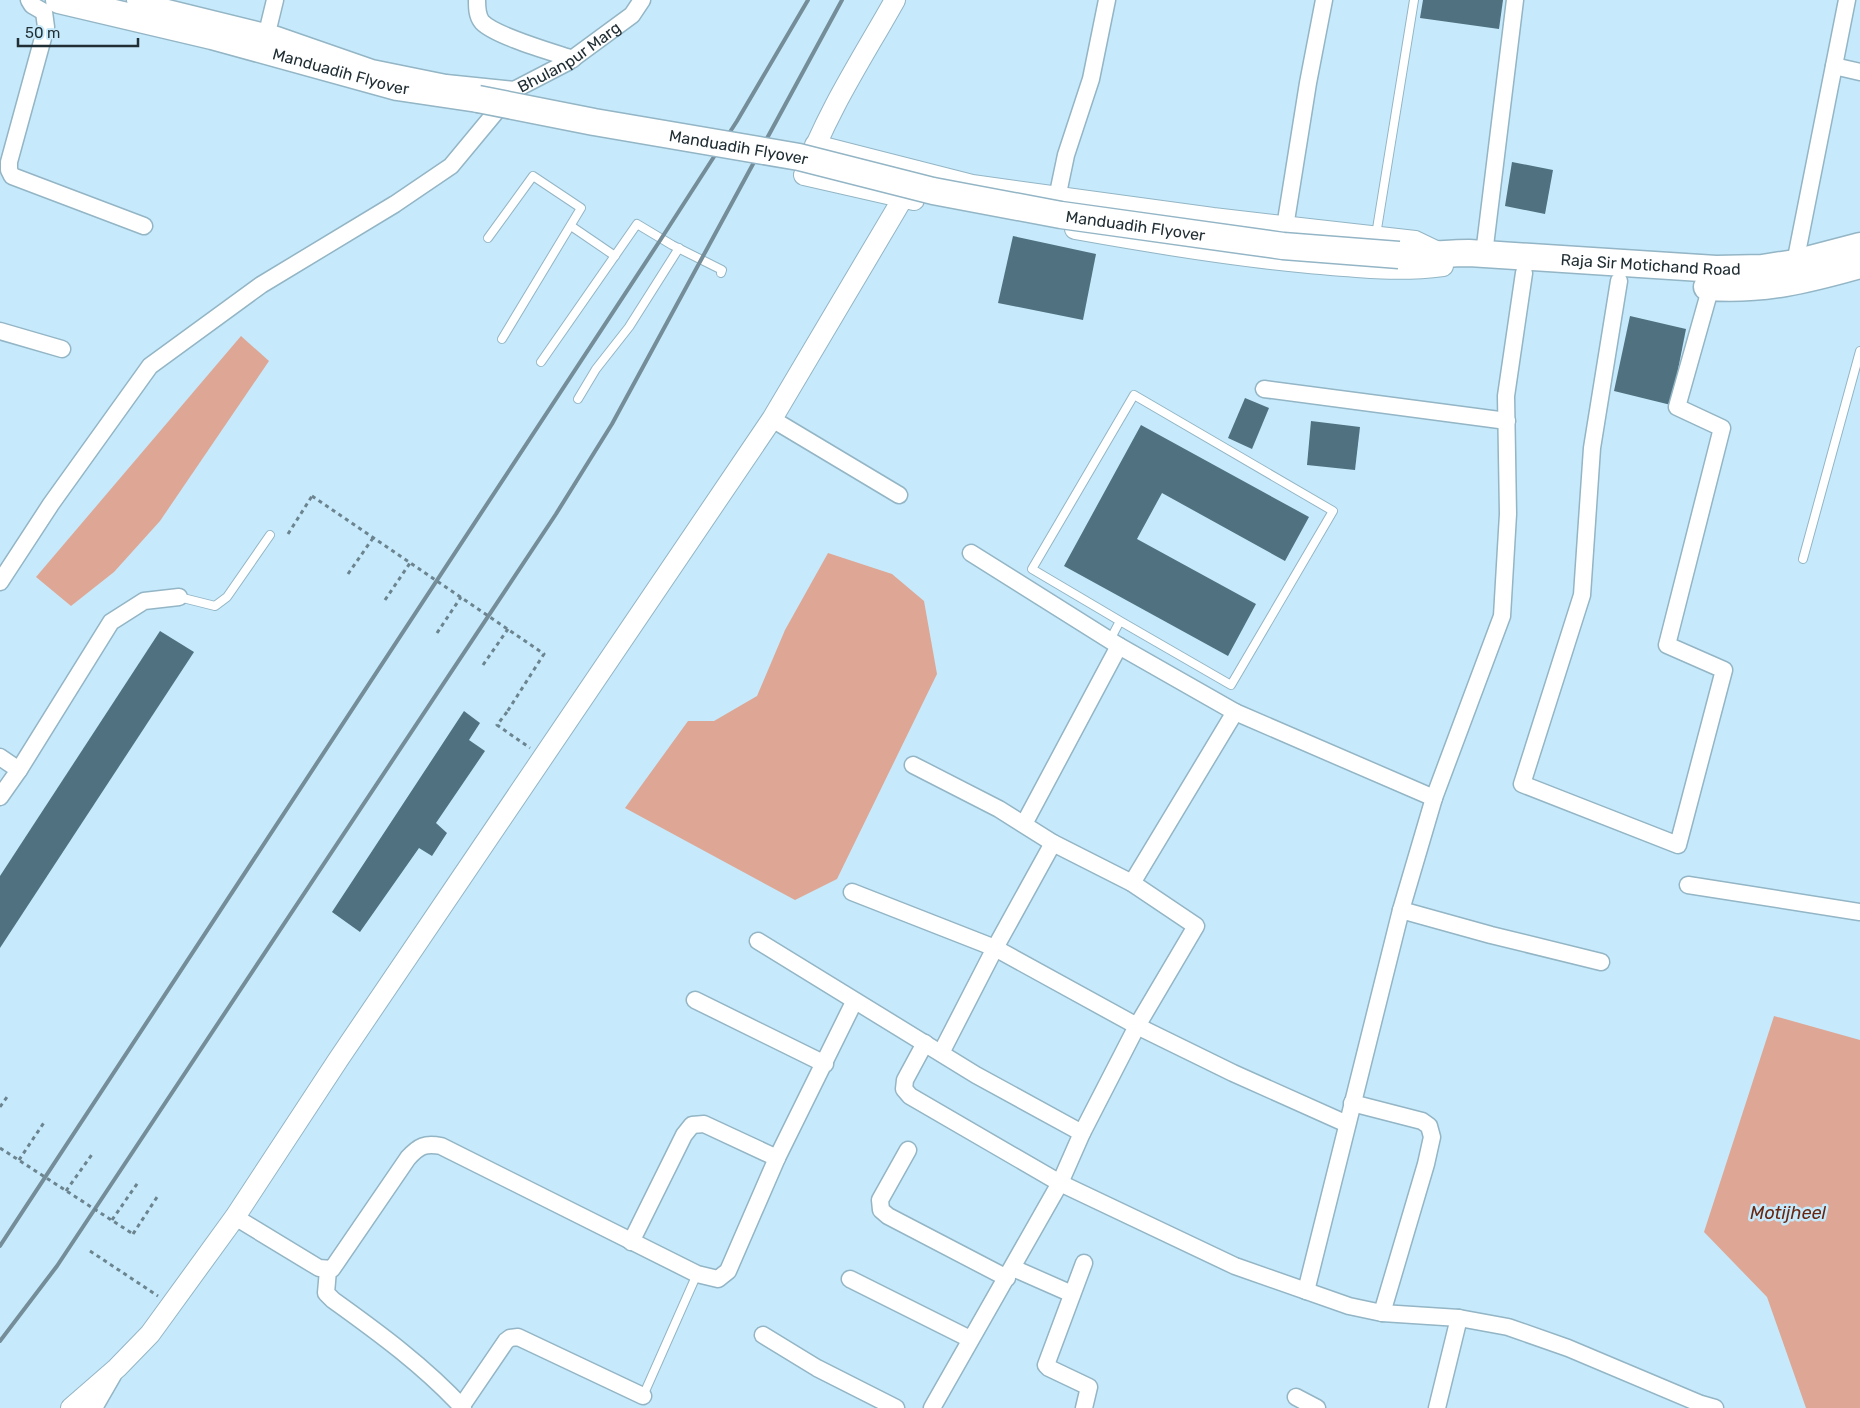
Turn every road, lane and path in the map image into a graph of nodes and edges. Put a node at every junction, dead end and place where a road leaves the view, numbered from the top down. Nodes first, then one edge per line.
1 (29, 0) edge
2 (59, 0) edge
3 (135, 0) edge
4 (275, 0) edge
5 (477, 0) edge
6 (642, 0) edge
7 (895, 0) edge
8 (1107, 0) edge
9 (1324, 0) edge
10 (1414, 0) edge
11 (1515, 0) edge
12 (1847, 0) edge
13 (267, 33) junction
14 (573, 59) junction
15 (1834, 66) junction
16 (1860, 72) edge
17 (514, 90) junction
18 (815, 145) junction
19 (916, 171) junction
20 (903, 198) junction
21 (1057, 198) junction
22 (144, 226) dead end
23 (571, 226) junction
24 (1286, 227) junction
25 (1376, 236) junction
26 (488, 238) dead end
27 (1860, 246) edge
28 (679, 248) junction
29 (1484, 254) junction
30 (615, 256) junction
31 (1427, 258) junction
32 (1795, 263) junction
33 (1860, 265) edge
34 (721, 273) dead end
35 (1524, 273) junction
36 (1714, 278) junction
37 (1619, 281) junction
38 (0, 331) edge
39 (502, 339) dead end
40 (62, 349) dead end
41 (1860, 351) edge
42 (541, 362) dead end
43 (1264, 389) dead end
44 (578, 399) dead end
45 (772, 419) junction
46 (1507, 421) junction
47 (899, 495) dead end
48 (288, 534) dead end
49 (270, 535) dead end
50 (373, 538) junction
51 (971, 553) dead end
52 (1803, 559) dead end
53 (410, 563) junction
54 (348, 574) dead end
55 (0, 582) edge
56 (179, 597) joint
57 (461, 597) junction
58 (386, 600) dead end
59 (1120, 621) junction
60 (508, 629) junction
61 (437, 633) dead end
62 (1114, 643) junction
63 (484, 665) dead end
64 (1235, 712) junction
65 (0, 757) edge
66 (543, 757) junction
67 (913, 765) dead end
68 (18, 770) junction
69 (0, 797) edge
70 (1434, 798) junction
71 (1024, 824) junction
72 (1054, 843) junction
73 (1132, 883) junction
74 (1688, 885) dead end
75 (852, 892) dead end
76 (1401, 910) junction
77 (1860, 912) edge
78 (758, 941) dead end
79 (995, 948) junction
80 (1601, 962) dead end
81 (695, 1000) dead end
82 (854, 1002) junction
83 (1137, 1026) junction
84 (925, 1043) junction
85 (941, 1053) junction
86 (825, 1064) junction
87 (7, 1097) dead end
88 (1352, 1103) junction
89 (0, 1107) edge
90 (45, 1121) dead end
91 (1347, 1124) junction
92 (1082, 1133) junction
93 (0, 1148) edge
94 (908, 1150) dead end
95 (92, 1153) dead end
96 (777, 1158) junction
97 (19, 1160) junction
98 (139, 1181) dead end
99 (1060, 1183) junction
100 (66, 1191) junction
101 (159, 1194) dead end
102 (235, 1217) junction
103 (112, 1220) junction
104 (631, 1242) junction
105 (90, 1251) dead end
106 (1084, 1263) dead end
107 (328, 1270) junction
108 (1010, 1273) junction
109 (697, 1274) junction
110 (850, 1279) dead end
111 (1306, 1291) junction
112 (1072, 1294) junction
113 (171, 1305) junction
114 (1382, 1313) junction
115 (1459, 1318) junction
116 (763, 1335) dead end
117 (970, 1339) junction
118 (117, 1368) junction
119 (642, 1396) joint
120 (1296, 1397) dead end
121 (462, 1407) edge
122 (1705, 1407) edge
123 (71, 1408) edge
124 (94, 1408) edge
125 (896, 1408) edge
126 (932, 1408) edge
127 (1084, 1408) edge
128 (1317, 1408) edge
129 (1437, 1408) edge

1 - 22 street
2 - 31 main road, Manduadih Flyover, bridge
3 - 13 street, Bhulanpur Marg
4 - 13 street
5 - 14 street
6 - 14 street, Bhulanpur Marg
7 - 18 street
8 - 21 street
9 - 24 street
10 - 25 lane
11 - 29 street
12 - 15 street
13 - 17 street, Bhulanpur Marg
14 - 17 street, Bhulanpur Marg
15 - 16 street
15 - 32 street
17 - 55 street
18 - 19 street
18 - 20 street
19 - 20 street
19 - 21 street
20 - 31 street
20 - 45 street
21 - 24 street
23 - 26 lane
23 - 30 lane
23 - 39 lane
24 - 25 street
25 - 31 street
27 - 32 main road, Raja Sir Motichand Road
28 - 30 lane
28 - 34 lane
28 - 44 lane
29 - 31 main road, Raja Sir Motichand Road
29 - 36 main road, Raja Sir Motichand Road
30 - 42 lane
31 - 35 main road
32 - 36 main road, Raja Sir Motichand Road
33 - 36 main road
35 - 37 main road
35 - 46 street
36 - 37 main road
36 - 37 street
38 - 40 street
41 - 52 lane
43 - 46 street
45 - 47 street
45 - 66 street
46 - 70 street
48 - 50 path, bridge
49 - 56 lane
50 - 53 path, bridge
50 - 54 path
51 - 62 street
53 - 57 path, bridge
53 - 58 path
56 - 68 street
57 - 60 path, bridge
57 - 61 path
59 - 59 lane
59 - 62 lane
60 - 63 path
60 - 66 path, bridge
62 - 64 street
62 - 71 street
64 - 70 street
64 - 73 street
65 - 68 street
66 - 102 street
67 - 71 street
68 - 69 street
70 - 76 street
71 - 72 street
72 - 73 street
72 - 79 street
73 - 83 street
74 - 77 street
75 - 79 street
76 - 80 street
76 - 88 street
78 - 82 street
79 - 83 street
79 - 85 street
81 - 86 street
82 - 84 street
82 - 86 street
83 - 91 street
83 - 92 street
84 - 85 street
84 - 99 street
85 - 92 street
86 - 96 street
87 - 89 path
88 - 91 street
88 - 114 street
90 - 97 path
91 - 111 street
92 - 99 street
93 - 97 path, bridge
94 - 108 street
95 - 100 path
96 - 104 street
96 - 109 street
97 - 100 path, bridge
98 - 103 path
99 - 108 street
99 - 111 street
100 - 103 path, bridge
101 - 103 path, bridge
102 - 107 street
102 - 113 street
104 - 107 street
104 - 109 street
105 - 113 path
106 - 112 street
107 - 121 street
108 - 112 street
108 - 117 street
109 - 119 lane
110 - 117 street
111 - 114 street
112 - 127 street
113 - 118 street
114 - 115 street
115 - 122 street
115 - 129 street
116 - 125 street
117 - 126 street
118 - 123 street
118 - 124 street
119 - 121 street
120 - 128 street

